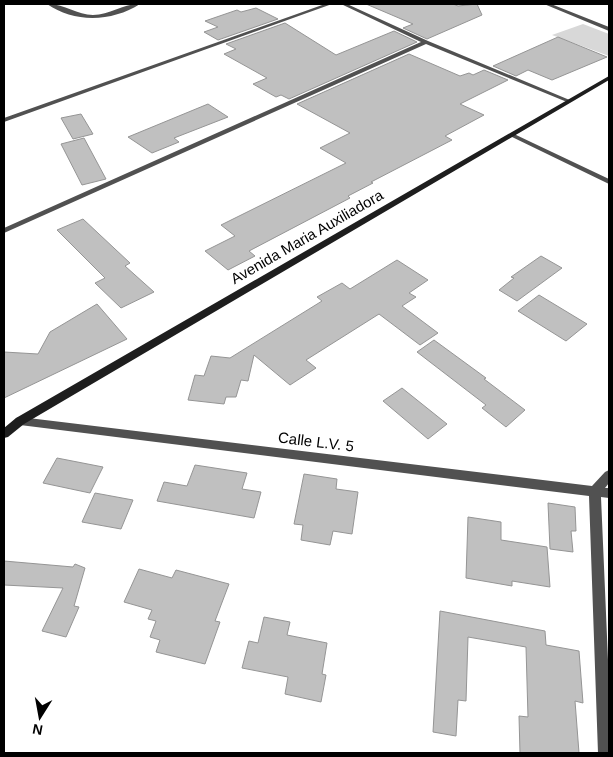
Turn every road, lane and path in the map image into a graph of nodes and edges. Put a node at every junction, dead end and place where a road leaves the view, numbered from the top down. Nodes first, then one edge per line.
1 (50, 4) edge
2 (137, 4) edge
3 (329, 4) edge
4 (344, 4) edge
5 (547, 4) edge
6 (609, 29) edge
7 (426, 42) junction
8 (609, 78) edge
9 (568, 101) junction
10 (4, 120) edge
11 (512, 135) junction
12 (609, 182) edge
13 (4, 231) edge
14 (20, 421) junction
15 (4, 426) edge
16 (4, 434) edge
17 (609, 475) edge
18 (594, 491) junction
19 (609, 493) edge
20 (605, 753) edge

1 - 2 street
3 - 10 street
4 - 7 street
5 - 6 street
7 - 9 street
7 - 13 street
8 - 9 main road, Avenida Maria Auxiliadora
9 - 11 main road, Avenida Maria Auxiliadora
11 - 12 street
11 - 14 main road, Avenida Maria Auxiliadora
14 - 15 main road, Avenida Maria Auxiliadora
14 - 16 main road, Avenida Maria Auxiliadora
14 - 18 street, Calle L.V. 5
17 - 18 street
18 - 19 street, Calle L.V. 5
18 - 20 street

